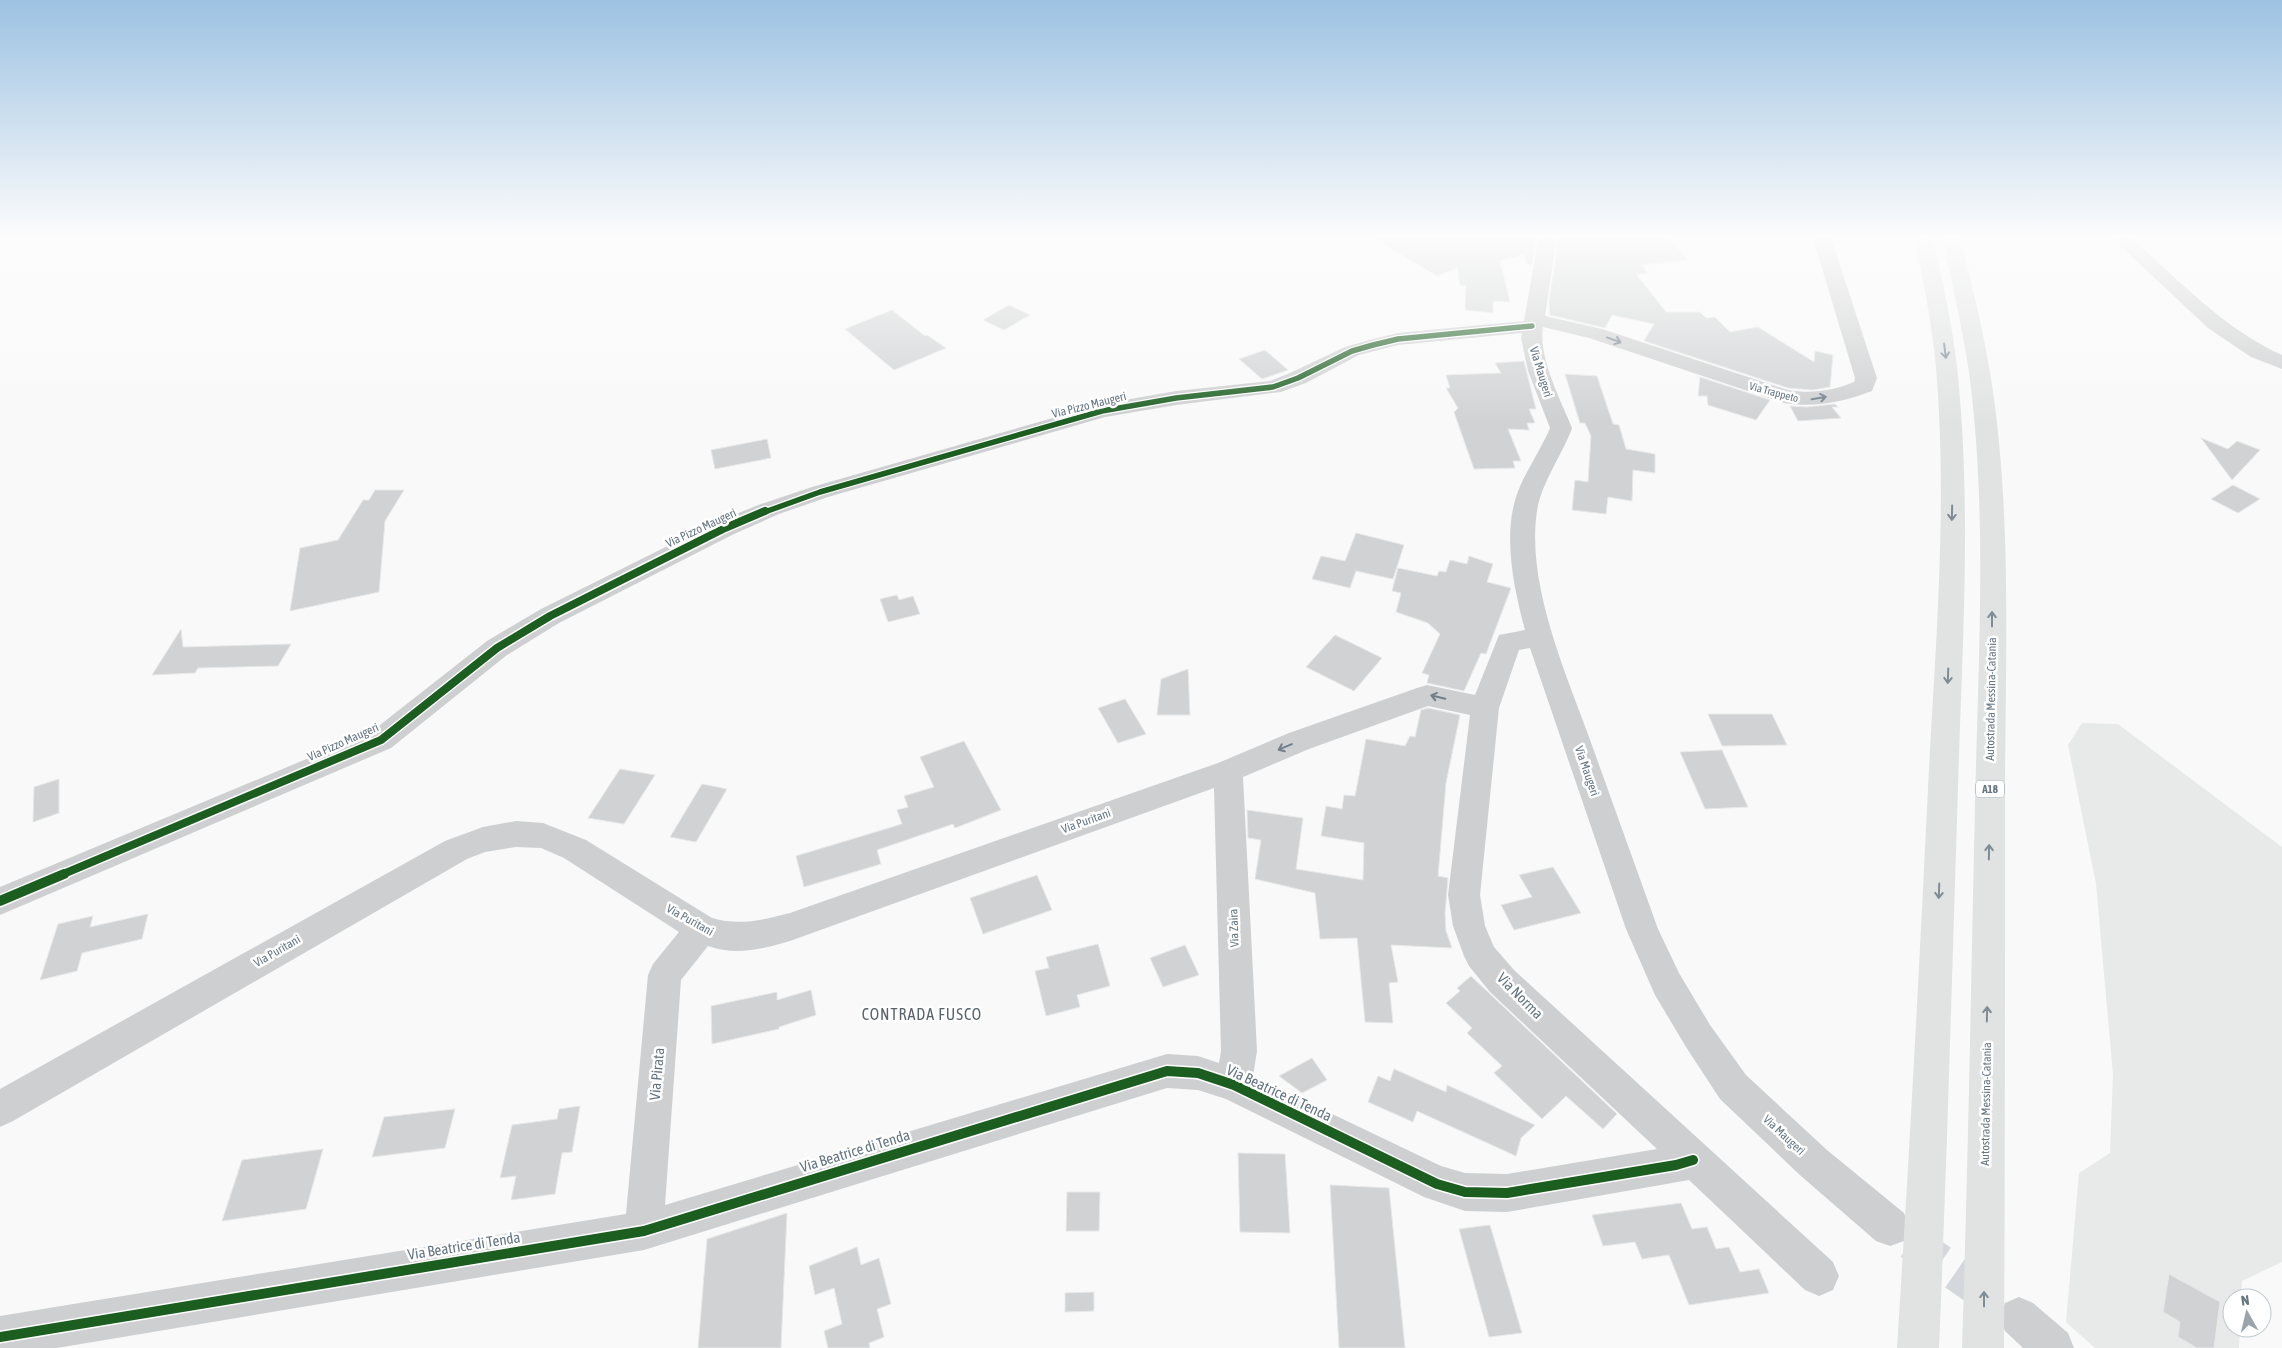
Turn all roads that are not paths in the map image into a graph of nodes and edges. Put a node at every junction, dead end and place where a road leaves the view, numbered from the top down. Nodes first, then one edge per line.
1 (1537, 298) edge
2 (1841, 298) edge
3 (1938, 298) edge
4 (1966, 298) edge
5 (2187, 298) edge
6 (1532, 331) junction
7 (2282, 363) edge
8 (1528, 591) junction
9 (1540, 637) junction
10 (1508, 642) junction
11 (1485, 708) junction
12 (1228, 771) junction
13 (0, 901) edge
14 (701, 930) junction
15 (1234, 1084) junction
16 (0, 1109) edge
17 (1693, 1160) junction
18 (1890, 1227) tunnel mouth
19 (644, 1231) junction
20 (1819, 1276) dead end
21 (2019, 1317) tunnel mouth
22 (0, 1337) edge
23 (1918, 1348) edge
24 (1983, 1348) edge
25 (2053, 1348) edge

1 - 6 street, Via Maugeri
6 -> 2 street, Via Trappeto
3 -> 23 highway
24 -> 4 highway, Autostrada Messina-Catania / A18
5 - 7 street
6 - 8 street, Via Maugeri
6 - 13 street, Via Pizzo Maugeri
8 - 9 street, Via Maugeri
8 - 10 street, Via Norma
9 - 10 street
9 - 18 street, Via Maugeri
10 - 11 street, Via Norma
11 -> 12 street, Via Puritani
11 - 17 street, Via Norma
12 - 14 street, Via Puritani
12 - 15 street, Via Zaira
14 - 16 street, Via Puritani
14 - 19 street, Via Pirata
15 - 17 street, Via Beatrice di Tenda
15 - 19 street, Via Beatrice di Tenda
17 - 20 street, Via Norma
19 - 22 street, Via Beatrice di Tenda
21 - 25 street

